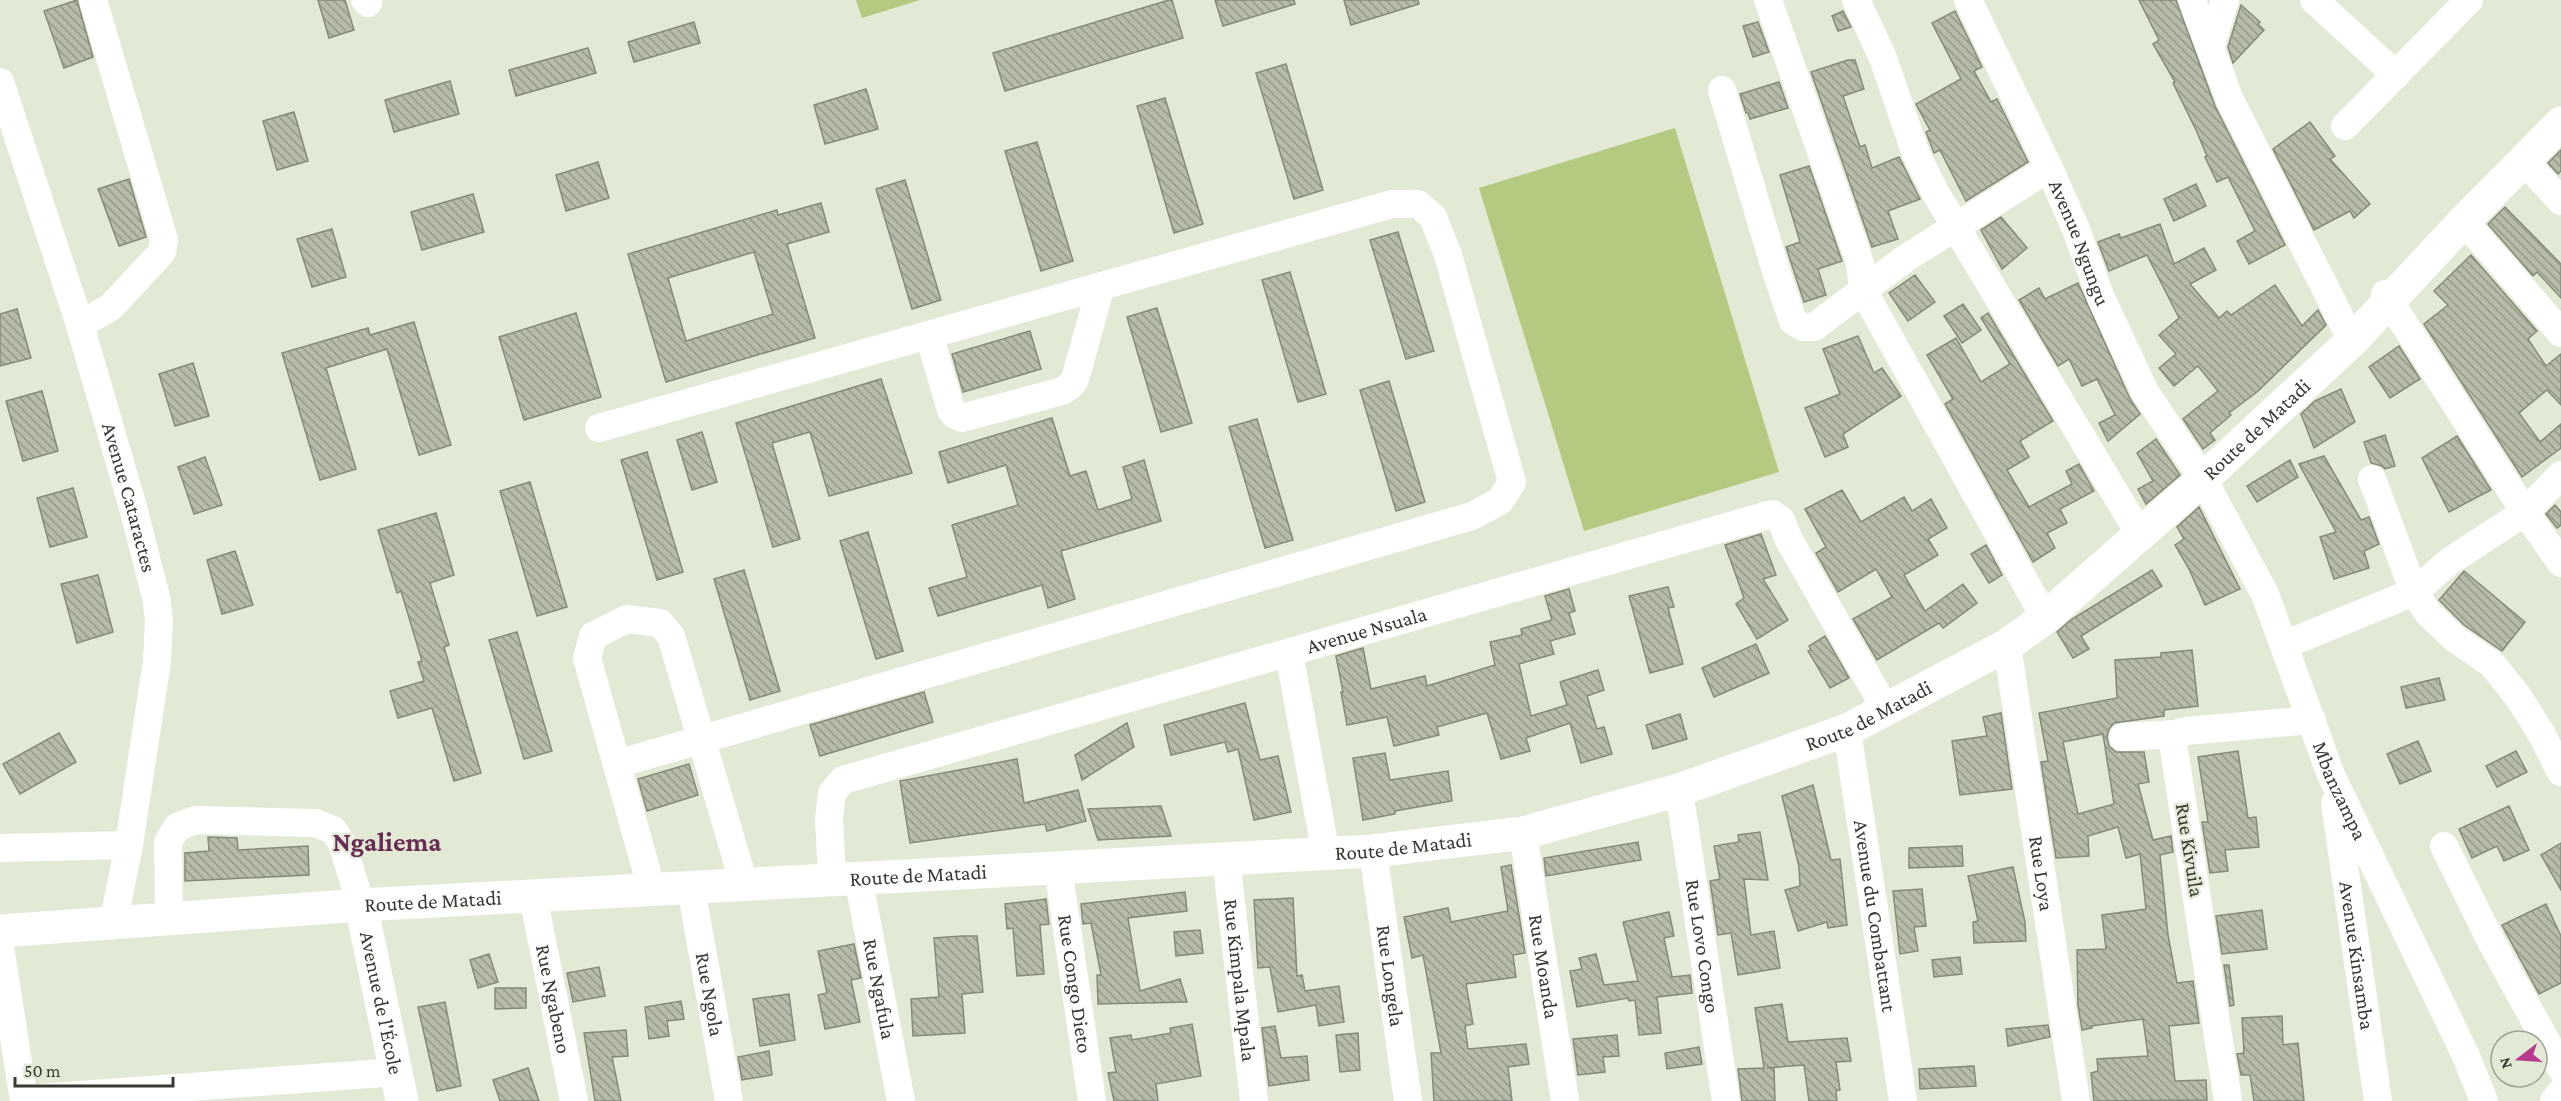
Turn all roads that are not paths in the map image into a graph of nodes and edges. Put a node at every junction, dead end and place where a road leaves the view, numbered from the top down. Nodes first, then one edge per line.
1 (93, 0) edge
2 (1768, 0) edge
3 (1856, 0) edge
4 (1968, 0) edge
5 (2192, 0) edge
6 (2225, 0) edge
7 (2314, 0) edge
8 (2469, 0) edge
9 (2211, 45) junction
10 (2396, 75) junction
11 (0, 82) edge
12 (1722, 90) dead end
13 (2561, 123) edge
14 (2345, 126) dead end
15 (2525, 162) junction
16 (2049, 168) junction
17 (2561, 201) edge
18 (2464, 221) junction
19 (1956, 227) junction
20 (1101, 286) junction
21 (1863, 290) junction
22 (2387, 298) junction
23 (80, 326) junction
24 (2561, 333) edge
25 (929, 335) junction
26 (2352, 341) junction
27 (599, 428) dead end
28 (2561, 475) edge
29 (2203, 479) junction
30 (2372, 479) dead end
31 (2525, 512) junction
32 (2139, 533) junction
33 (2561, 563) edge
34 (2414, 592) junction
35 (2045, 618) junction
36 (2007, 645) junction
37 (2284, 645) junction
38 (1289, 653) junction
39 (1885, 708) junction
40 (2312, 720) junction
41 (1847, 730) junction
42 (2176, 734) junction
43 (2123, 737) dead end
44 (702, 740) junction
45 (617, 764) junction
46 (2561, 772) edge
47 (2331, 775) junction
48 (1679, 790) junction
49 (1523, 833) junction
50 (129, 845) junction
51 (2444, 846) dead end
52 (0, 848) edge
53 (1373, 851) junction
54 (1326, 854) junction
55 (1226, 859) junction
56 (1058, 867) junction
57 (845, 878) junction
58 (744, 884) junction
59 (691, 888) junction
60 (652, 890) junction
61 (533, 896) junction
62 (361, 905) junction
63 (169, 920) junction
64 (113, 924) junction
65 (0, 931) edge
66 (0, 947) edge
67 (2561, 1068) edge
68 (400, 1086) edge
69 (2561, 1092) edge
70 (24, 1100) edge
71 (574, 1101) edge
72 (729, 1101) edge
73 (901, 1101) edge
74 (1092, 1101) edge
75 (1254, 1101) edge
76 (1408, 1101) edge
77 (1565, 1101) edge
78 (1726, 1101) edge
79 (1903, 1101) edge
80 (2076, 1101) edge
81 (2228, 1101) edge
82 (2378, 1101) edge
83 (2484, 1101) edge
84 (2554, 1101) edge

1 - 23 street
2 - 21 street
3 - 19 street
4 - 16 street, Avenue Ngungu
5 - 9 street
6 - 9 street
7 - 10 street
8 - 10 street
9 - 26 street
10 - 14 street
11 - 23 street, Avenue Cataractes
12 - 21 street
13 - 15 main road, Route de Matadi
15 - 17 street
15 - 18 main road, Route de Matadi
16 - 19 street
16 - 29 street, Avenue Ngungu
18 - 22 main road, Route de Matadi
18 - 24 street
19 - 21 street
19 - 32 street
20 - 25 street
20 - 25 street
20 - 44 street
21 - 35 street
22 - 26 main road, Route de Matadi
22 - 31 street
23 - 50 street, Avenue Cataractes
25 - 27 street
26 - 29 main road, Route de Matadi
28 - 31 street
29 - 32 main road, Route de Matadi
29 - 37 street, Mbanzampa
30 - 34 street
31 - 33 street
31 - 34 street
32 - 35 main road, Route de Matadi
34 - 37 street
34 - 46 street
35 - 36 main road, Route de Matadi
36 - 39 main road, Route de Matadi
36 - 80 street, Rue Loya
37 - 40 street, Mbanzampa
38 - 39 street, Avenue Nsuala
38 - 54 street
38 - 57 street, Avenue Nsuala
39 - 41 main road, Route de Matadi
40 - 42 street
40 - 47 street, Mbanzampa
41 - 48 main road, Route de Matadi
41 - 79 street, Avenue du Combattant
42 - 43 street
42 - 81 street, Rue Kivuila
44 - 45 street
44 - 45 street
44 - 58 street
45 - 60 street
47 - 82 street, Avenue Kinsamba
47 - 83 street, Mbanzampa
48 - 49 main road, Route de Matadi
48 - 78 street, Rue Lovo Congo
49 - 53 main road, Route de Matadi
49 - 77 street, Rue Moanda
50 - 52 street
50 - 64 street, Avenue Cataractes
51 - 67 street
53 - 54 main road, Route de Matadi
53 - 76 street, Rue Longela
54 - 55 main road, Route de Matadi
55 - 56 main road, Route de Matadi
55 - 75 street, Rue Kimpala Mpala
56 - 57 main road, Route de Matadi
56 - 74 street, Rue Congo Dieto
57 - 58 main road, Route de Matadi
57 - 73 street, Rue Ngafula
58 - 59 main road, Route de Matadi
59 - 60 main road, Route de Matadi
59 - 72 street, Rue Ngola
60 - 61 main road, Route de Matadi
61 - 62 main road, Route de Matadi
61 - 71 street, Rue Ngabeno
62 - 63 main road, Route de Matadi
62 - 63 street
62 - 68 main road, Avenue de l'École
63 - 64 main road, Route de Matadi
64 - 65 main road, Route de Matadi
66 - 70 street
68 - 70 street
69 - 84 street

